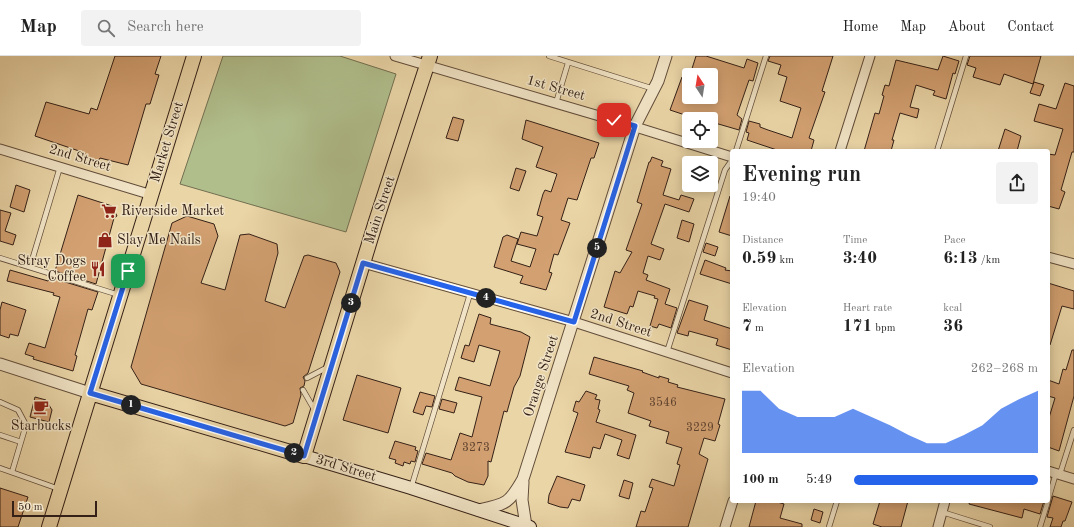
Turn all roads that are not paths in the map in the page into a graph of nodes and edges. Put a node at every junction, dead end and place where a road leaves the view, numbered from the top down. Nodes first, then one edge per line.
1 (194, 56) edge
2 (395, 56) edge
3 (549, 56) edge
4 (666, 56) edge
5 (766, 56) edge
6 (870, 56) edge
7 (966, 56) edge
8 (428, 61) edge
9 (568, 62) junction
10 (654, 89) junction
11 (556, 103) junction
12 (635, 126) junction
13 (0, 149) edge
14 (737, 149) edge
15 (841, 149) edge
16 (938, 149) edge
17 (730, 156) edge
18 (730, 163) edge
19 (60, 167) junction
20 (152, 195) junction
21 (0, 258) edge
22 (1051, 259) edge
23 (363, 263) junction
24 (1074, 264) edge
25 (30, 267) junction
26 (470, 294) junction
27 (120, 295) junction
28 (574, 322) junction
29 (666, 352) junction
30 (0, 364) edge
31 (332, 365) junction
32 (730, 372) edge
33 (307, 378) dead end
34 (303, 390) dead end
35 (90, 393) junction
36 (0, 402) edge
37 (316, 412) junction
38 (1074, 430) edge
39 (0, 435) edge
40 (21, 442) junction
41 (304, 456) junction
42 (0, 468) edge
43 (12, 472) junction
44 (1055, 473) edge
45 (524, 479) junction
46 (1074, 479) edge
47 (411, 488) junction
48 (60, 490) junction
49 (1050, 492) edge
50 (732, 503) edge
51 (836, 503) edge
52 (944, 503) edge
53 (1047, 503) edge
54 (478, 510) junction
55 (942, 512) junction
56 (505, 523) edge
57 (528, 526) edge
58 (49, 527) edge
59 (725, 527) edge
60 (828, 527) edge
61 (938, 527) edge
62 (990, 527) edge
63 (1040, 527) edge

1 - 20 main road, Market Street
2 - 8 street, 1st Street
3 - 9 lane
4 - 10 street, Orange Street
5 - 14 lane
6 - 15 street
7 - 16 lane
8 - 11 street, 1st Street
8 - 23 main road, Main Street
9 - 10 lane
9 - 11 lane
10 - 12 street, Orange Street
11 - 12 street, 1st Street
12 - 17 street, 1st Street
12 - 28 street, Orange Street
13 - 19 street, 2nd Street
18 - 29 lane
19 - 20 street, 2nd Street
19 - 25 lane
20 - 27 main road, Market Street
21 - 25 lane
22 - 24 street
23 - 26 street, 2nd Street
23 - 31 main road, Main Street
25 - 27 lane
26 - 28 street, 2nd Street
26 - 47 lane
27 - 35 main road, Market Street
28 - 29 street, 2nd Street
28 - 45 street, Orange Street
29 - 32 street, 2nd Street
30 - 35 street, 3rd Street
31 - 33 lane
31 - 37 main road, Main Street
34 - 37 lane
35 - 41 main road, 3rd Street
35 - 48 main road, Market Street
36 - 40 lane
37 - 41 main road, Main Street
38 - 44 lane
39 - 40 lane
40 - 43 lane
41 - 47 main road, 3rd Street
42 - 43 lane
43 - 48 lane
44 - 46 street
44 - 49 lane
45 - 54 street, Orange Street
45 - 57 street, Orange Street
47 - 54 main road, 3rd Street
48 - 58 main road, Market Street
50 - 59 street
51 - 60 lane
52 - 55 street
53 - 63 lane
54 - 56 main road, 3rd Street
55 - 61 street
55 - 62 lane
56 - 57 main road, 3rd Street

